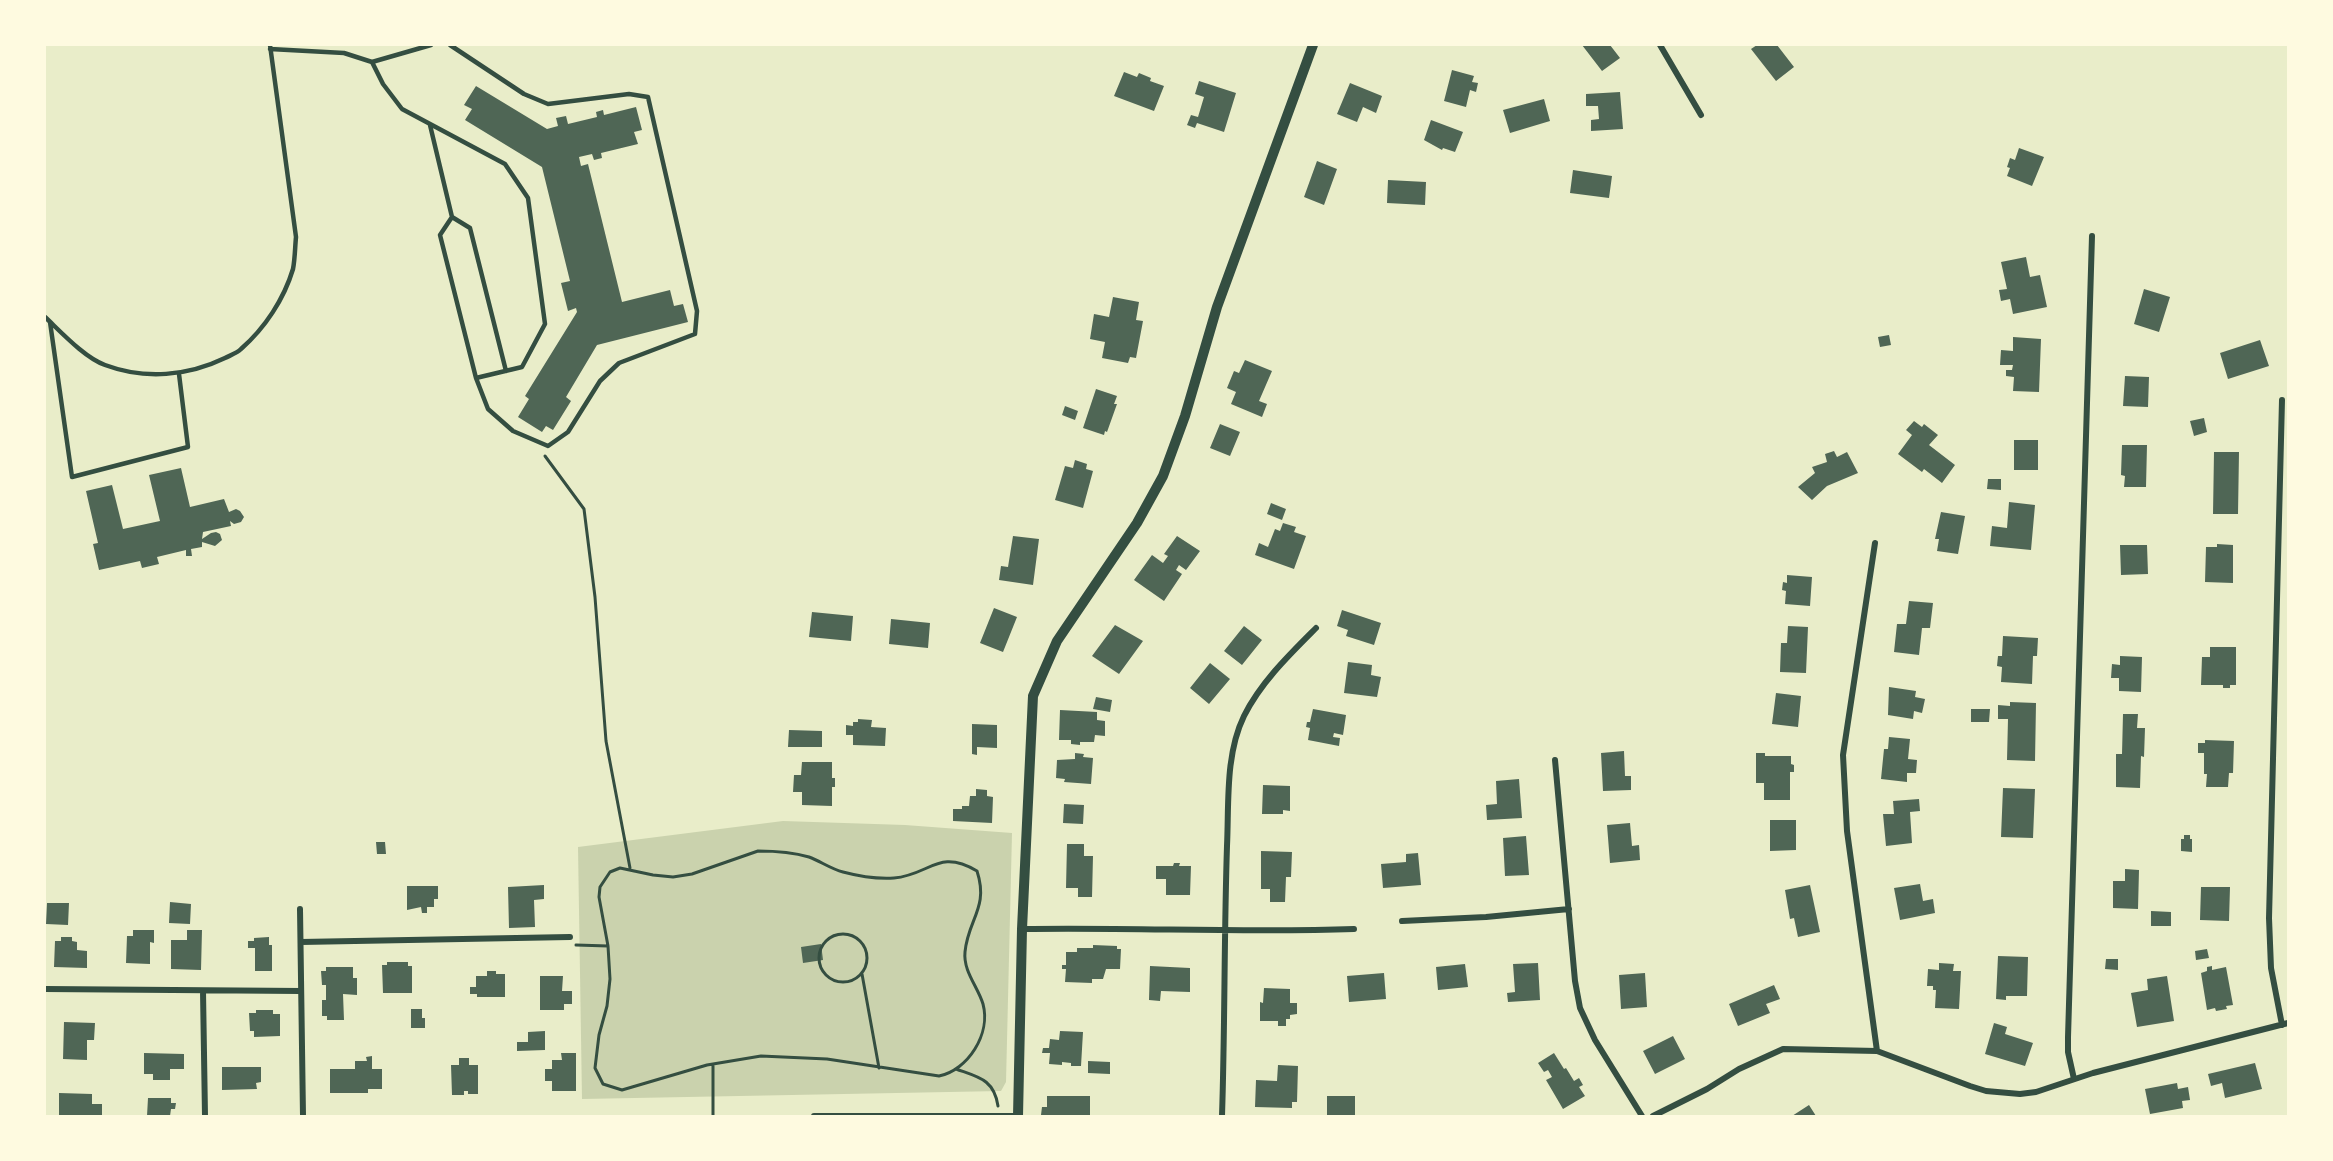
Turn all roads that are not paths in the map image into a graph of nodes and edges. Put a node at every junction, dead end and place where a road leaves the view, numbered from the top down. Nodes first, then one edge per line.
1 (431, 45) edge
2 (450, 45) edge
3 (1313, 45) edge
4 (1660, 45) edge
5 (270, 47) edge
6 (372, 62) junction
7 (1701, 115) dead end
8 (430, 125) junction
9 (452, 217) junction
10 (2092, 236) dead end
11 (45, 317) edge
12 (50, 322) junction
13 (506, 371) junction
14 (179, 374) junction
15 (476, 378) junction
16 (2282, 400) dead end
17 (1875, 543) dead end
18 (1316, 628) dead end
19 (1555, 760) dead end
20 (300, 909) dead end
21 (1569, 909) junction
22 (1402, 921) dead end
23 (1022, 929) junction
24 (1354, 929) dead end
25 (1224, 930) junction
26 (570, 937) road end
27 (301, 942) junction
28 (45, 989) edge
29 (203, 991) junction
30 (301, 991) junction
31 (2285, 1024) edge
32 (1877, 1051) junction
33 (2074, 1079) junction
34 (205, 1116) edge
35 (303, 1116) edge
36 (814, 1116) edge
37 (1000, 1116) edge
38 (1018, 1116) edge
39 (1222, 1116) edge
40 (1642, 1116) edge
41 (1653, 1116) edge

1 - 6 lane
2 - 15 lane
3 - 23 street
4 - 7 street
5 - 6 lane
5 - 14 lane
6 - 8 lane
8 - 9 lane
8 - 13 lane
9 - 13 lane
9 - 15 lane
10 - 33 street
11 - 12 lane
12 - 14 lane
12 - 14 lane
13 - 15 lane
16 - 31 street
17 - 32 street
18 - 25 street
19 - 21 street
20 - 27 street
21 - 22 street
21 - 40 street
23 - 25 street
23 - 38 street
24 - 25 street
25 - 39 street
26 - 27 street
27 - 30 street
28 - 29 street
29 - 30 street
29 - 34 street
30 - 35 street
31 - 33 street
32 - 33 street
32 - 41 street
36 - 37 street
37 - 38 street

